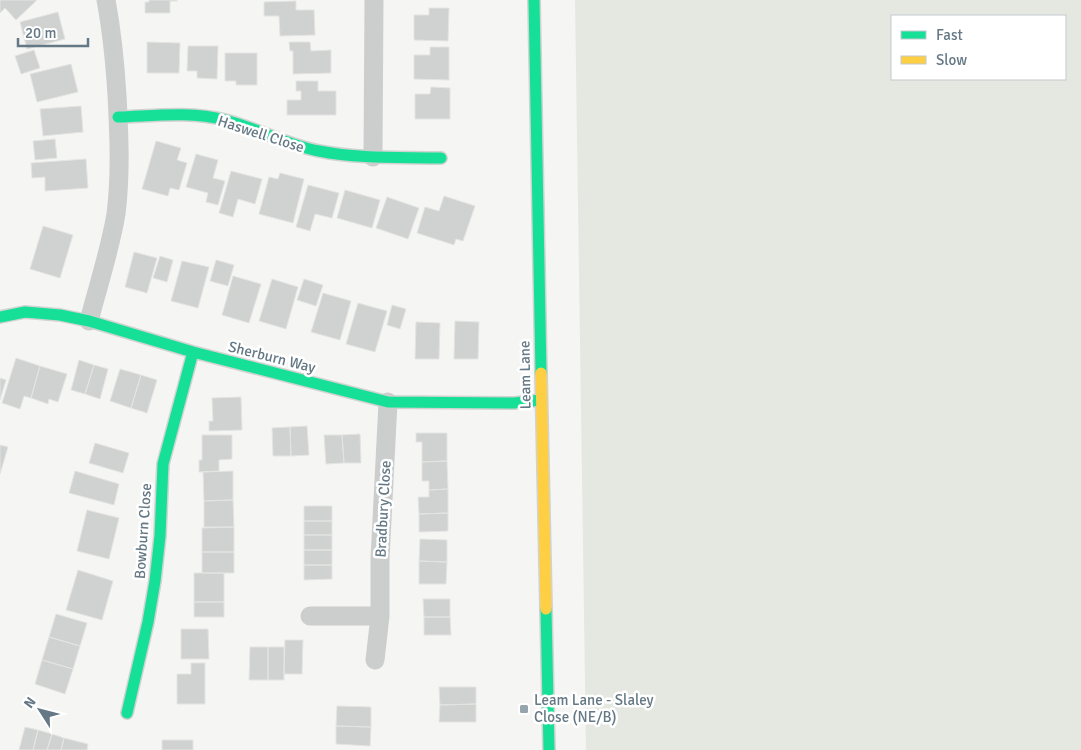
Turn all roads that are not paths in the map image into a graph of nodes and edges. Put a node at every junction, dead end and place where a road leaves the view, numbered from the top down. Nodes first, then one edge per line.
1 (106, 0) edge
2 (374, 0) edge
3 (534, 0) edge
4 (118, 116) junction
5 (373, 157) junction
6 (441, 158) dead end
7 (0, 317) edge
8 (89, 321) junction
9 (193, 352) junction
10 (541, 400) junction
11 (388, 402) junction
12 (310, 616) dead end
13 (380, 616) junction
14 (376, 660) dead end
15 (126, 713) dead end
16 (549, 750) edge

1 - 4 street
2 - 5 street
3 - 10 street, Leam Lane
4 - 5 street, Haswell Close
4 - 8 street
5 - 6 street, Haswell Close
7 - 8 street, Sherburn Way
8 - 9 street, Sherburn Way
9 - 11 street, Sherburn Way
9 - 15 street, Bowburn Close
10 - 11 street, Sherburn Way
10 - 16 street, Leam Lane
11 - 13 street, Bradbury Close
12 - 13 street
13 - 14 street, Bradbury Close

